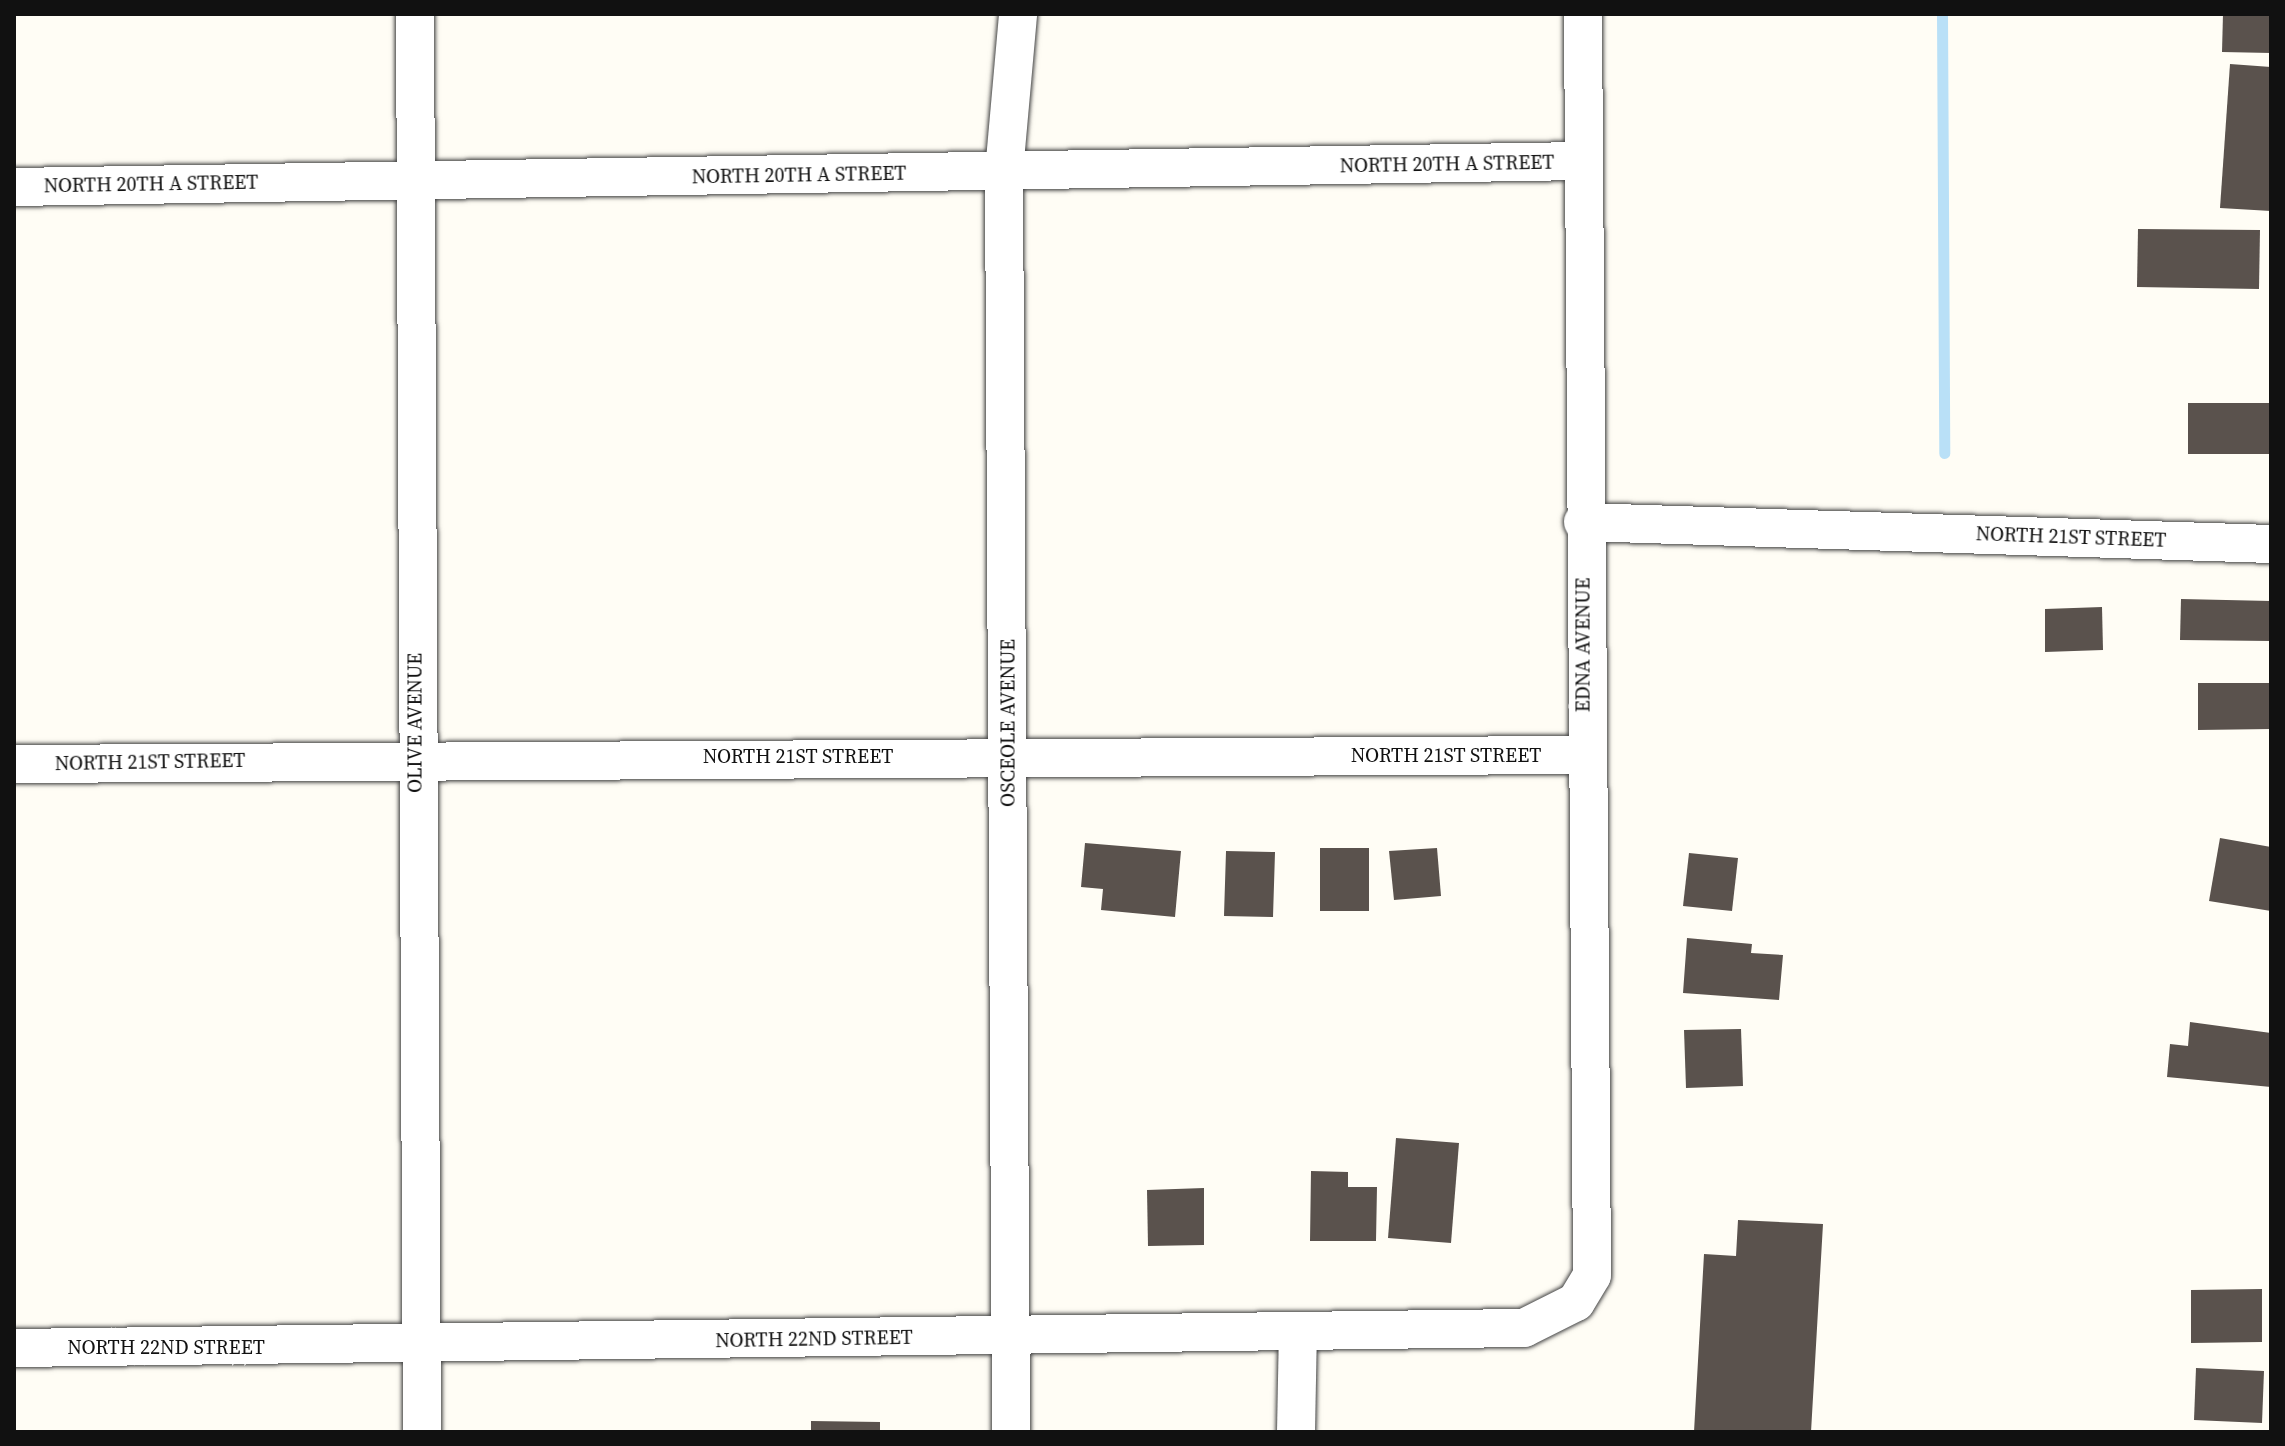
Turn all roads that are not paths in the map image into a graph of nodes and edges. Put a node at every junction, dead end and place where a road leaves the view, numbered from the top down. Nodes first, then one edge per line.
1 (415, 14) edge
2 (1018, 14) edge
3 (1583, 14) edge
4 (1584, 161) junction
5 (1004, 172) junction
6 (413, 179) junction
7 (14, 187) edge
8 (1583, 522) junction
9 (2271, 544) edge
10 (1008, 755) junction
11 (1583, 755) junction
12 (415, 757) junction
13 (14, 764) edge
14 (1592, 1275) joint
15 (1298, 1332) junction
16 (1011, 1336) junction
17 (421, 1344) junction
18 (14, 1348) edge
19 (422, 1432) edge
20 (1011, 1432) edge
21 (1296, 1432) edge

1 - 6 street, OLIVE AVENUE
2 - 5 street, OSCEOLE AVENUE
3 - 4 street, EDNA AVENUE
4 - 5 street, NORTH 20TH A STREET
4 - 8 street, EDNA AVENUE
5 - 6 street, NORTH 20TH A STREET
5 - 10 street, OSCEOLE AVENUE
6 - 7 street, NORTH 20TH A STREET
6 - 12 street, OLIVE AVENUE
8 - 9 street, NORTH 21ST STREET
8 - 11 street, EDNA AVENUE
10 - 11 street, NORTH 21ST STREET
10 - 12 street, NORTH 21ST STREET
10 - 16 street, OSCEOLE AVENUE
11 - 14 street, EDNA AVENUE
12 - 13 street, NORTH 21ST STREET
12 - 17 street, OLIVE AVENUE
14 - 15 street, NORTH 22ND STREET
15 - 16 street, NORTH 22ND STREET
15 - 21 street
16 - 17 street, NORTH 22ND STREET
16 - 20 street, OSCEOLE AVENUE
17 - 18 street, NORTH 22ND STREET
17 - 19 street, OLIVE AVENUE

